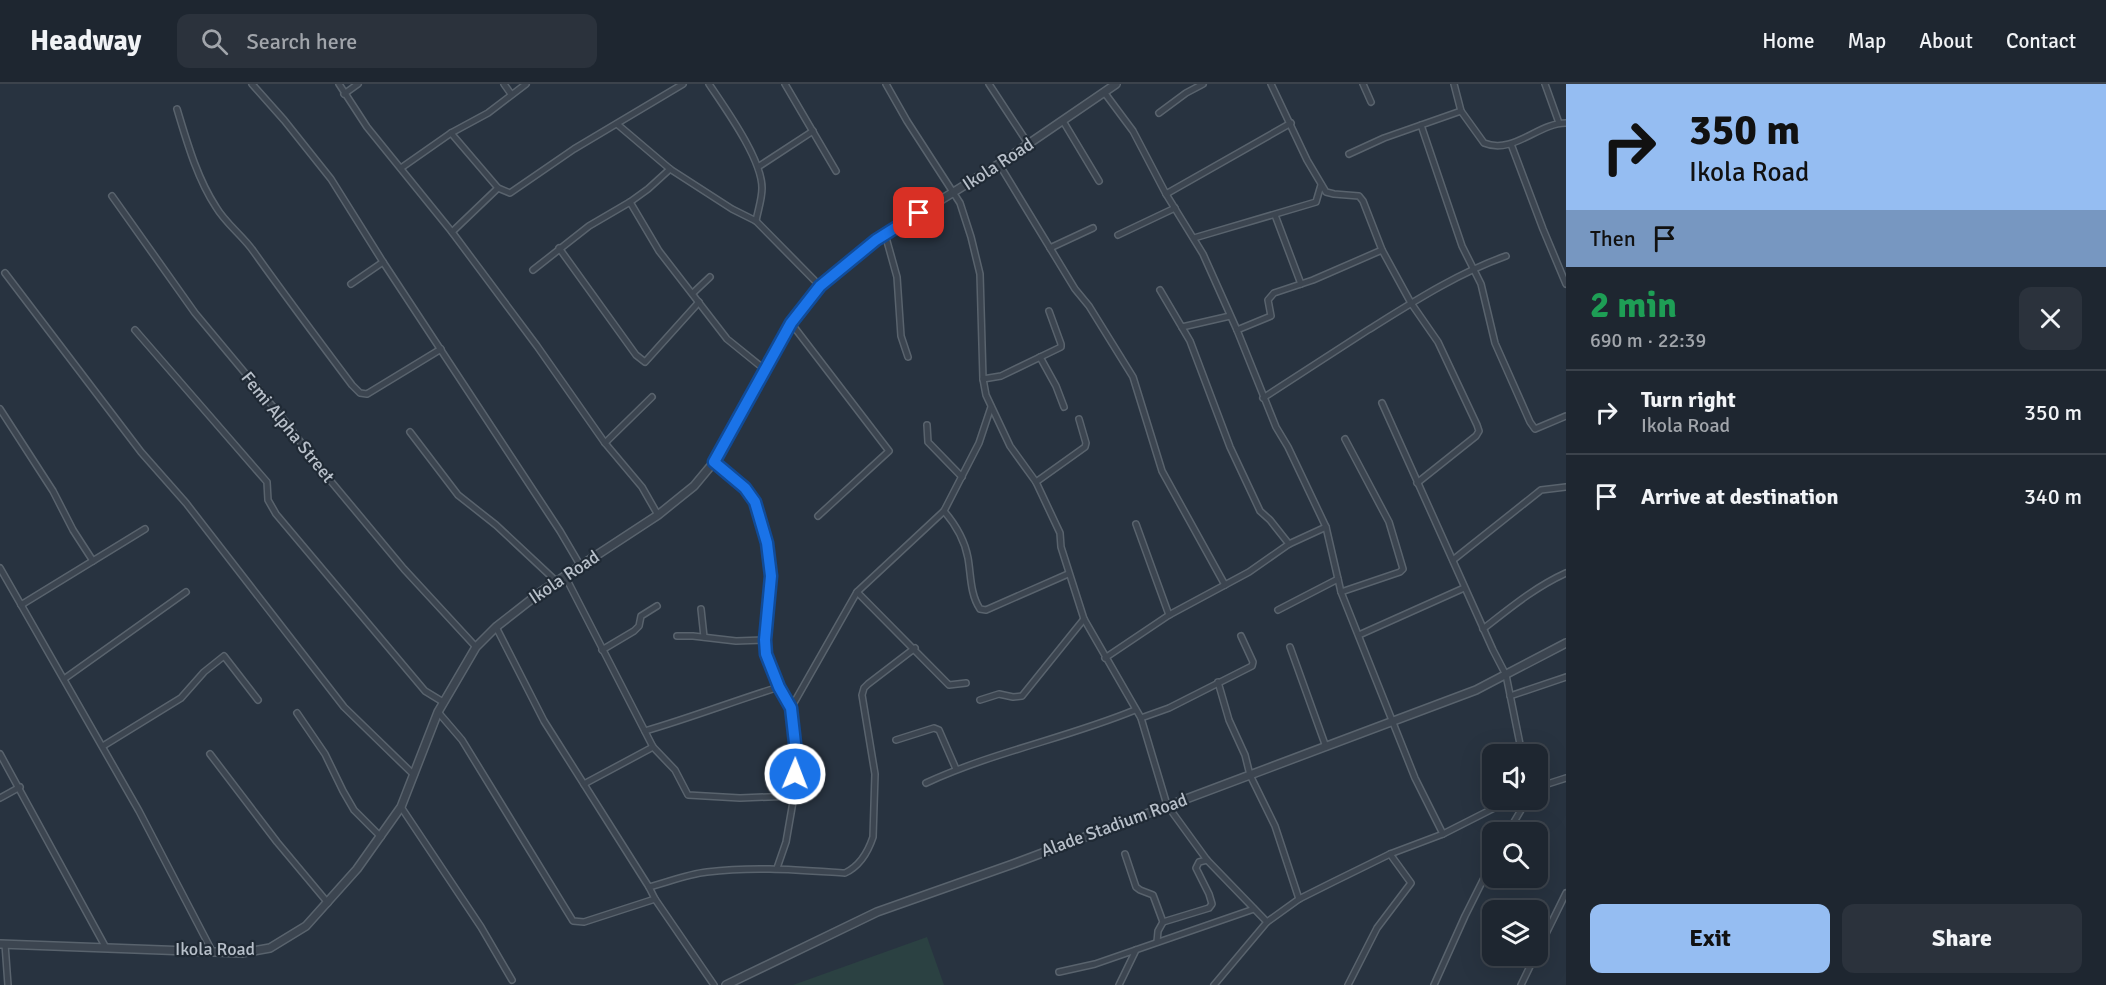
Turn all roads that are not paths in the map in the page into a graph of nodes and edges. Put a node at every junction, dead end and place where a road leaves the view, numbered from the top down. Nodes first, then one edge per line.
1 (252, 84) edge
2 (339, 84) edge
3 (358, 84) edge
4 (504, 84) edge
5 (526, 84) edge
6 (683, 84) edge
7 (709, 84) edge
8 (785, 84) edge
9 (886, 84) edge
10 (989, 84) edge
11 (1116, 84) edge
12 (1203, 84) edge
13 (1364, 84) edge
14 (1454, 84) edge
15 (1545, 84) edge
16 (1273, 85) edge
17 (1104, 92) junction
18 (344, 94) junction
19 (511, 94) junction
20 (1371, 102) dead end
21 (177, 109) dead end
22 (1461, 111) junction
23 (1159, 113) dead end
24 (1063, 121) junction
25 (1291, 123) junction
26 (1563, 123) edge
27 (617, 124) junction
28 (1421, 125) junction
29 (813, 131) junction
30 (451, 132) junction
31 (1029, 144) junction
32 (1511, 144) junction
33 (1349, 154) dead end
34 (999, 164) junction
35 (758, 167) junction
36 (401, 168) junction
37 (670, 169) junction
38 (836, 171) dead end
39 (1099, 181) dead end
40 (1321, 185) junction
41 (498, 188) junction
42 (952, 193) junction
43 (1166, 194) junction
44 (112, 196) dead end
45 (630, 202) junction
46 (1174, 208) junction
47 (1275, 215) junction
48 (756, 221) junction
49 (1094, 228) dead end
50 (453, 232) junction
51 (885, 234) junction
52 (1118, 235) dead end
53 (1194, 238) junction
54 (559, 248) junction
55 (1050, 248) junction
56 (1382, 250) junction
57 (1506, 256) dead end
58 (382, 262) junction
59 (1473, 268) junction
60 (533, 270) dead end
61 (5, 273) dead end
62 (710, 277) dead end
63 (351, 284) dead end
64 (1301, 284) junction
65 (1566, 284) edge
66 (820, 286) junction
67 (1160, 290) dead end
68 (693, 293) junction
69 (699, 302) junction
70 (1411, 303) junction
71 (1050, 311) dead end
72 (1230, 316) junction
73 (791, 323) junction
74 (1182, 327) junction
75 (135, 330) dead end
76 (1237, 330) junction
77 (441, 349) junction
78 (908, 357) dead end
79 (1040, 357) junction
80 (764, 369) junction
81 (983, 379) junction
82 (652, 397) dead end
83 (1263, 398) junction
84 (1382, 403) dead end
85 (991, 407) junction
86 (1064, 407) dead end
87 (0, 409) edge
88 (1566, 416) edge
89 (1079, 419) dead end
90 (927, 425) dead end
91 (410, 432) dead end
92 (1345, 439) dead end
93 (605, 443) junction
94 (714, 462) junction
95 (962, 477) junction
96 (1036, 482) junction
97 (1418, 483) junction
98 (1566, 487) edge
99 (944, 511) junction
100 (658, 515) junction
101 (818, 516) dead end
102 (1136, 524) dead end
103 (1326, 527) junction
104 (145, 529) dead end
105 (1289, 544) junction
106 (1453, 560) junction
107 (93, 561) junction
108 (580, 566) junction
109 (0, 568) edge
110 (1566, 573) edge
111 (1068, 574) junction
112 (565, 576) junction
113 (1338, 579) junction
114 (556, 581) junction
115 (1225, 585) junction
116 (1464, 588) junction
117 (186, 592) dead end
118 (857, 592) junction
119 (1341, 592) junction
120 (21, 605) junction
121 (657, 606) dead end
122 (700, 609) dead end
123 (1278, 610) dead end
124 (1169, 615) junction
125 (1084, 619) junction
126 (496, 627) junction
127 (1483, 629) junction
128 (1359, 634) junction
129 (677, 636) dead end
130 (1240, 636) dead end
131 (704, 637) junction
132 (765, 640) junction
133 (1566, 643) edge
134 (476, 647) junction
135 (1290, 647) dead end
136 (915, 648) junction
137 (602, 650) junction
138 (1106, 658) junction
139 (1506, 675) junction
140 (1566, 677) edge
141 (64, 679) junction
142 (1218, 682) junction
143 (966, 683) dead end
144 (779, 687) junction
145 (1510, 696) junction
146 (258, 700) dead end
147 (980, 700) dead end
148 (443, 702) junction
149 (791, 708) junction
150 (1135, 710) junction
151 (438, 712) junction
152 (297, 713) dead end
153 (1141, 718) junction
154 (1392, 722) junction
155 (645, 731) junction
156 (896, 740) dead end
157 (1520, 744) edge
158 (103, 746) junction
159 (653, 747) junction
160 (1326, 747) junction
161 (0, 754) edge
162 (210, 754) dead end
163 (956, 769) junction
164 (414, 775) junction
165 (1250, 775) junction
166 (1566, 778) edge
167 (926, 783) dead end
168 (584, 784) junction
169 (1548, 784) edge
170 (20, 787) junction
171 (794, 796) junction
172 (0, 798) edge
173 (1167, 805) junction
174 (401, 807) junction
175 (1490, 810) edge
176 (1443, 834) junction
177 (381, 837) junction
178 (1125, 854) dead end
179 (1390, 854) junction
180 (1207, 860) junction
181 (777, 868) junction
182 (1482, 881) edge
183 (649, 887) junction
184 (1566, 892) edge
185 (655, 899) junction
186 (1299, 900) junction
187 (328, 903) junction
188 (1254, 909) junction
189 (1164, 922) junction
190 (1267, 922) junction
191 (1548, 929) edge
192 (1157, 942) junction
193 (2, 944) edge
194 (105, 946) junction
195 (1136, 950) junction
196 (212, 951) junction
197 (1530, 966) edge
198 (1059, 972) dead end
199 (512, 980) dead end
200 (8, 985) edge
201 (714, 985) edge
202 (726, 985) edge
203 (1119, 985) edge
204 (1214, 985) edge
205 (1348, 985) edge
206 (1434, 985) edge
207 (1521, 985) edge

1 - 58 street
2 - 18 street
3 - 18 street
4 - 19 street
5 - 19 street
6 - 27 street
7 - 35 street
8 - 29 street
9 - 42 street
10 - 31 street
11 - 17 street, Ikola Road
12 - 23 street
13 - 20 street
14 - 22 street
15 - 26 street
16 - 25 street
17 - 24 street, Ikola Road
17 - 43 street
18 - 36 street
19 - 30 street
21 - 77 street
22 - 28 street
22 - 32 street
24 - 31 street, Ikola Road
24 - 39 street
25 - 40 street
25 - 43 street
26 - 32 street
27 - 37 street
27 - 41 street
28 - 33 street
28 - 59 street
29 - 35 street
29 - 38 street
30 - 36 street
30 - 41 street
31 - 34 street, Ikola Road
32 - 65 street
34 - 42 street, Ikola Road
34 - 55 street
35 - 48 street
36 - 50 street
37 - 45 street
37 - 48 street
40 - 47 street
40 - 56 street
41 - 50 street
42 - 51 street, Ikola Road
42 - 81 street
43 - 46 street
44 - 134 street, Femi Alpha Street
45 - 54 street
45 - 68 street
46 - 52 street
46 - 53 street
47 - 53 street
47 - 64 street
48 - 66 street
49 - 55 street
50 - 93 street
51 - 66 street, Ikola Road
51 - 78 street
53 - 72 street
54 - 60 street
54 - 69 street
55 - 115 street
56 - 64 street
56 - 70 street
57 - 59 street
58 - 63 street
58 - 77 street
59 - 70 street
59 - 88 street
61 - 164 street
62 - 68 street
64 - 76 street
66 - 73 street, Ikola Road
67 - 74 street
68 - 69 street
69 - 80 street
70 - 83 street
70 - 97 street
71 - 79 street
72 - 74 street
72 - 76 street
73 - 80 street, Ikola Road
73 - 101 street
74 - 105 street
75 - 148 street
76 - 83 street
77 - 108 street
79 - 81 street
79 - 86 street
80 - 94 street, Ikola Road
81 - 85 street
82 - 93 street
83 - 103 street
84 - 97 street
85 - 95 street
85 - 96 street
87 - 107 street
89 - 96 street
90 - 95 street
91 - 114 street
92 - 119 street
93 - 100 street
94 - 100 street, Ikola Road
94 - 132 street
95 - 99 street
96 - 111 street
97 - 106 street
98 - 106 street
99 - 111 street
99 - 118 street
100 - 108 street, Ikola Road
102 - 124 street
103 - 105 street
103 - 113 street
104 - 107 street
105 - 115 street
106 - 116 street
107 - 120 street
108 - 112 street, Ikola Road
109 - 120 street
110 - 127 street
111 - 125 street
112 - 114 street, Ikola Road
112 - 137 street
113 - 119 street
113 - 123 street
114 - 126 street, Ikola Road
115 - 124 street
116 - 127 street
116 - 128 street
117 - 141 street
118 - 136 street
118 - 149 street
119 - 128 street
120 - 141 street
121 - 137 street
122 - 131 street
124 - 138 street
125 - 138 street
125 - 147 street
126 - 134 street, Ikola Road
126 - 168 street
127 - 139 street
128 - 154 street
129 - 131 street
130 - 142 street
131 - 132 street
132 - 144 street
133 - 139 street, Alade Stadium Road
134 - 148 street, Ikola Road
135 - 160 street
136 - 143 street
136 - 181 street
137 - 155 street
138 - 150 street
139 - 145 street
139 - 154 street, Alade Stadium Road
140 - 145 street
141 - 158 street
142 - 153 street
142 - 165 street
144 - 149 street
144 - 155 street
145 - 157 street
146 - 158 street
148 - 151 street, Ikola Road
149 - 171 street
150 - 153 street
150 - 163 street
151 - 164 street, Ikola Road
151 - 185 street
152 - 177 street
153 - 173 street
154 - 160 street, Alade Stadium Road
154 - 176 street
155 - 159 street
156 - 163 street
158 - 196 street
159 - 168 street
159 - 171 street
160 - 165 street, Alade Stadium Road
161 - 170 street
162 - 187 street
163 - 167 street
164 - 174 street, Ikola Road
165 - 173 street, Alade Stadium Road
165 - 186 street
166 - 169 street
168 - 183 street
170 - 172 street
170 - 194 street
171 - 181 street
173 - 180 street
173 - 202 street, Alade Stadium Road
174 - 177 street, Ikola Road
174 - 199 street
175 - 176 street
176 - 179 street
177 - 187 street, Ikola Road
178 - 189 street
179 - 186 street
179 - 205 street
180 - 188 street
180 - 189 street
181 - 183 street
182 - 206 street
183 - 185 street
184 - 191 street
185 - 201 street
186 - 190 street
187 - 196 street, Ikola Road
188 - 190 street
188 - 192 street
189 - 192 street
190 - 204 street
192 - 195 street
193 - 194 street, Ikola Road
193 - 200 street
194 - 196 street, Ikola Road
195 - 198 street
195 - 203 street
197 - 207 street

